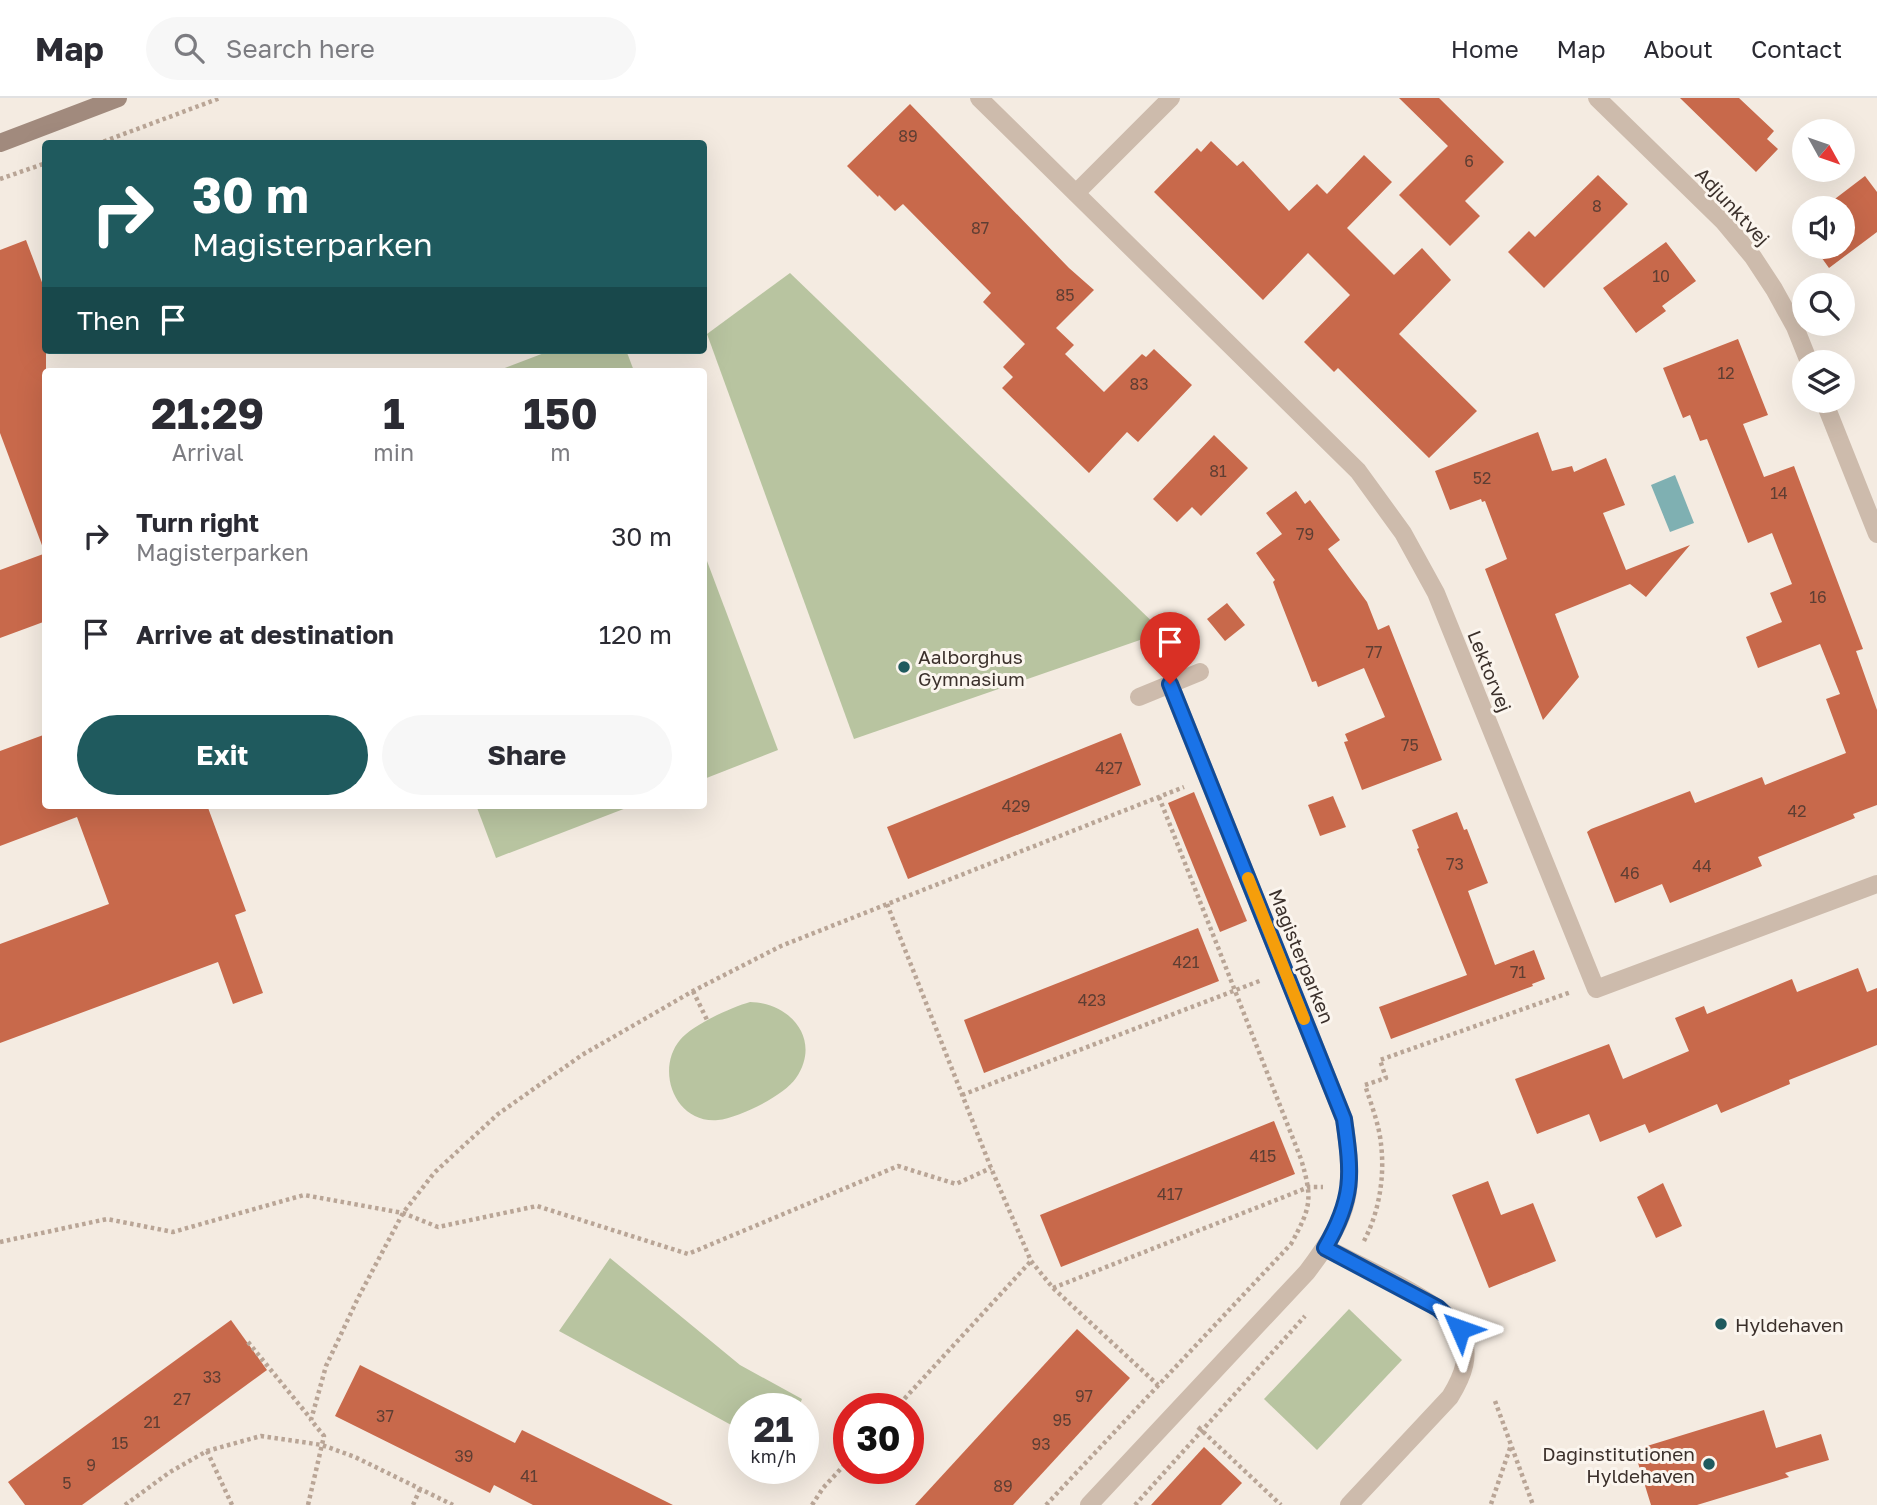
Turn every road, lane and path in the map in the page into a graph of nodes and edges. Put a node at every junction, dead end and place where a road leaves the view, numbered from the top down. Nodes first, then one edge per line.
1 (118, 98) edge
2 (220, 98) edge
3 (979, 98) edge
4 (1171, 98) edge
5 (1597, 98) edge
6 (108, 140) edge
7 (0, 143) edge
8 (42, 164) edge
9 (0, 180) edge
10 (1076, 193) junction
11 (1804, 350) edge
12 (1829, 413) edge
13 (1877, 534) edge
14 (1200, 672) dead end
15 (1170, 684) junction
16 (1139, 697) dead end
17 (1208, 778) junction
18 (1159, 797) junction
19 (1877, 884) edge
20 (887, 904) junction
21 (1285, 971) junction
22 (1596, 989) junction
23 (1236, 990) junction
24 (693, 991) junction
25 (708, 1021) dead end
26 (962, 1094) junction
27 (1335, 1095) junction
28 (991, 1168) junction
29 (1309, 1187) junction
30 (1350, 1188) junction
31 (403, 1213) junction
32 (0, 1242) edge
33 (1325, 1248) junction
34 (1031, 1261) junction
35 (1053, 1288) junction
36 (248, 1342) dead end
37 (1158, 1385) junction
38 (910, 1393) edge
39 (1494, 1401) dead end
40 (1177, 1409) junction
41 (311, 1420) junction
42 (322, 1445) junction
43 (1511, 1445) junction
44 (207, 1451) junction
45 (833, 1477) edge
46 (420, 1489) junction
47 (1491, 1504) edge
48 (125, 1505) edge
49 (232, 1505) edge
50 (308, 1505) edge
51 (413, 1505) edge
52 (453, 1505) edge
53 (812, 1505) edge
54 (1046, 1505) edge
55 (1088, 1505) edge
56 (1281, 1505) edge
57 (1349, 1505) edge
58 (1533, 1505) edge

1 - 7 main road
2 - 6 path
3 - 10 street, Lektorvej
4 - 10 street
5 - 11 street, Adjunktvej
8 - 9 path
10 - 22 street, Lektorvej
12 - 13 street
14 - 15 street
15 - 16 street
15 - 17 street, Magisterparken
17 - 18 path
17 - 21 street, Magisterparken
18 - 20 path
18 - 23 path
19 - 22 street
20 - 24 path
20 - 26 path
21 - 23 path
21 - 27 street, Magisterparken
22 - 27 path
23 - 26 path
23 - 29 path
24 - 25 path
24 - 31 path
26 - 28 path
27 - 30 street, Magisterparken
28 - 31 path
28 - 34 path
29 - 30 path
29 - 35 path
29 - 37 path
30 - 33 street, Magisterparken
31 - 32 path
31 - 41 path
33 - 40 street, Magisterparken
33 - 57 street
34 - 35 path
34 - 38 path
35 - 37 path
36 - 41 path
37 - 40 path
37 - 54 path
39 - 43 path
40 - 55 street, Magisterparken
40 - 56 path
41 - 42 path
42 - 44 path
42 - 46 path
42 - 50 path
43 - 47 path
43 - 58 path
44 - 48 path
44 - 49 path
45 - 53 path
46 - 51 path
46 - 52 path

